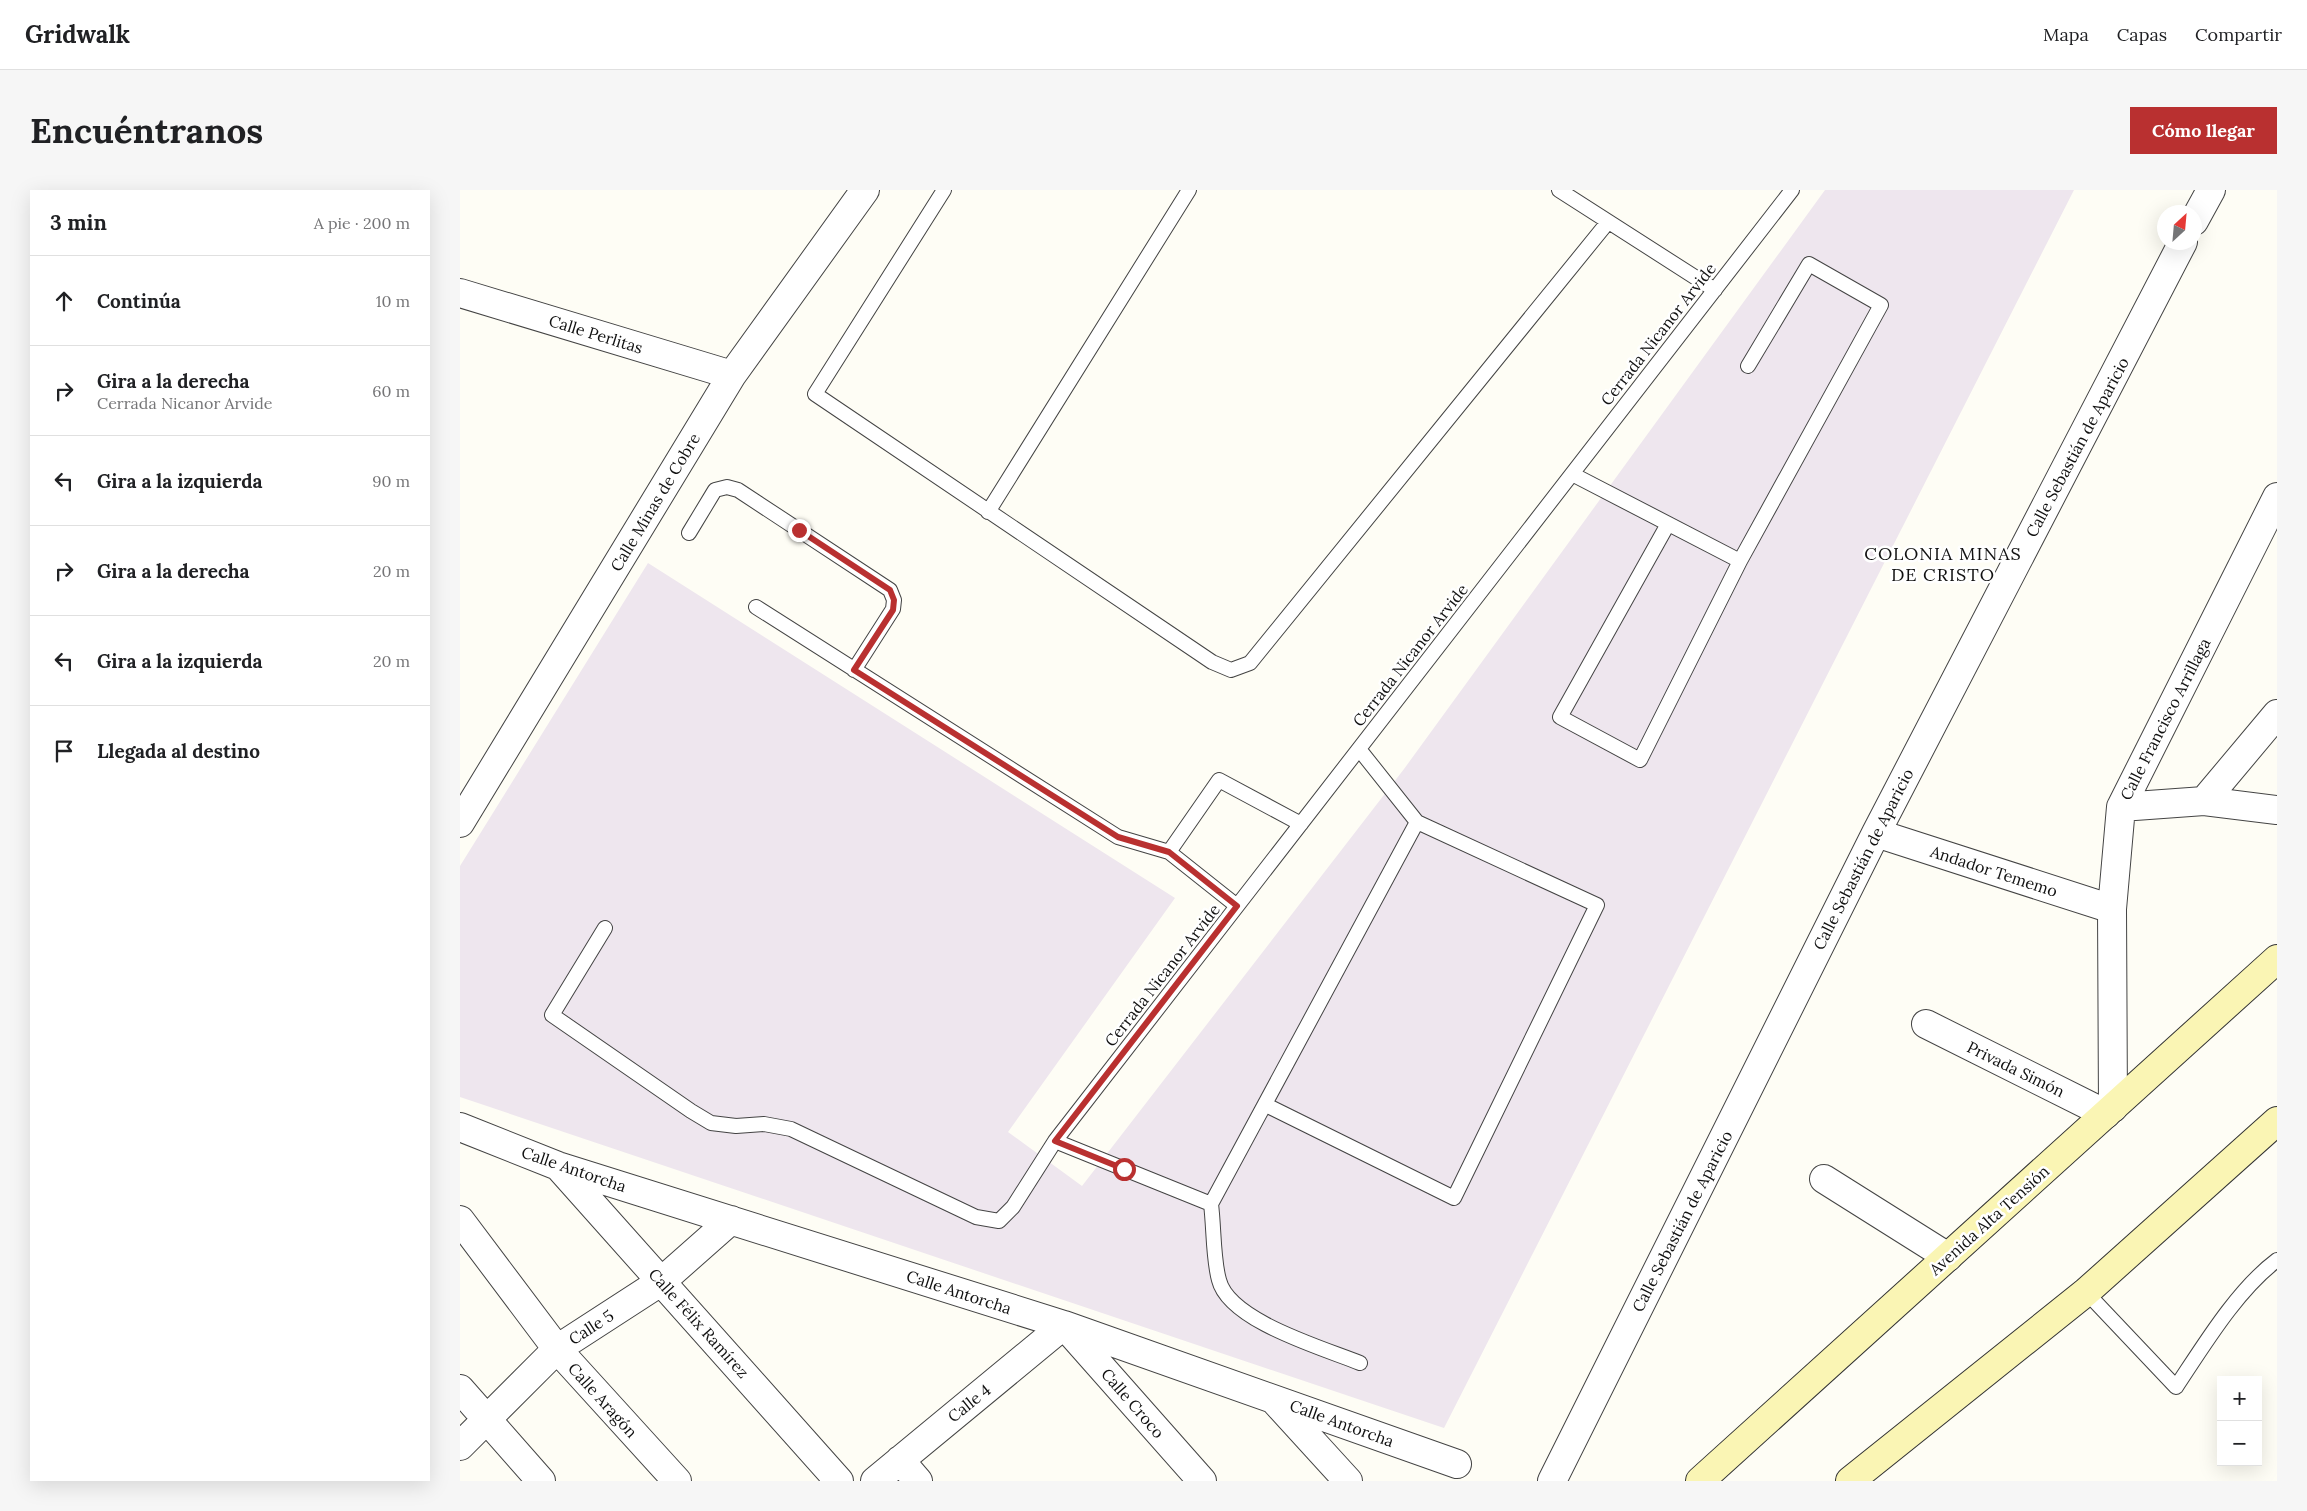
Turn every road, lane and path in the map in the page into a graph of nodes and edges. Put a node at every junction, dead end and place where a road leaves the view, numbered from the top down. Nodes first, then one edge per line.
1 (865, 190) edge
2 (944, 190) edge
3 (1189, 190) edge
4 (1559, 190) edge
5 (1792, 190) edge
6 (2211, 190) edge
7 (2202, 206) edge
8 (1608, 222) junction
9 (2179, 250) edge
10 (1715, 290) junction
11 (460, 293) edge
12 (1748, 366) dead end
13 (732, 375) junction
14 (1572, 474) junction
15 (2277, 497) edge
16 (988, 512) junction
17 (1668, 524) junction
18 (689, 533) dead end
19 (1740, 561) junction
20 (756, 607) dead end
21 (854, 670) junction
22 (2277, 714) edge
23 (1359, 749) junction
24 (2204, 801) junction
25 (2121, 807) junction
26 (2277, 810) edge
27 (1417, 822) junction
28 (460, 823) edge
29 (1301, 824) junction
30 (1876, 832) junction
31 (1169, 852) junction
32 (1237, 906) junction
33 (2112, 909) junction
34 (605, 928) dead end
35 (2277, 960) edge
36 (1926, 1024) dead end
37 (1266, 1105) junction
38 (2110, 1111) junction
39 (2277, 1121) edge
40 (460, 1127) edge
41 (1055, 1141) junction
42 (558, 1166) junction
43 (1824, 1179) dead end
44 (1211, 1204) junction
45 (460, 1220) edge
46 (732, 1220) junction
47 (1948, 1257) junction
48 (2277, 1260) edge
49 (662, 1281) junction
50 (2086, 1292) junction
51 (1064, 1325) junction
52 (558, 1349) junction
53 (1360, 1363) dead end
54 (460, 1390) edge
55 (1273, 1398) junction
56 (488, 1419) junction
57 (460, 1446) edge
58 (900, 1460) junction
59 (1456, 1464) dead end
60 (541, 1481) edge
61 (677, 1481) edge
62 (839, 1481) edge
63 (875, 1481) edge
64 (918, 1481) edge
65 (1202, 1481) edge
66 (1348, 1481) edge
67 (1552, 1481) edge
68 (1700, 1481) edge
69 (1850, 1481) edge

1 - 13 street, Calle Minas de Cobre
2 - 16 lane
3 - 16 lane
4 - 8 lane
5 - 10 lane, Cerrada Nicanor Arvide
6 - 7 street
8 - 10 lane
8 - 16 lane
9 - 30 street, Calle Sebastián de Aparicio
10 - 14 lane, Cerrada Nicanor Arvide
11 - 13 street, Calle Perlitas
12 - 19 lane
13 - 28 street, Calle Minas de Cobre
14 - 17 lane
14 - 23 lane, Cerrada Nicanor Arvide
15 - 25 street, Calle Francisco Arrillaga
17 - 19 lane
17 - 19 lane
18 - 21 lane
20 - 21 lane
21 - 31 lane
22 - 24 street
23 - 27 lane
23 - 29 lane, Cerrada Nicanor Arvide
24 - 25 street
24 - 26 street
25 - 33 street, Calle Francisco Arrillaga
27 - 37 lane
27 - 37 lane
29 - 31 lane
29 - 32 lane, Cerrada Nicanor Arvide
30 - 33 street, Andador Tememo
30 - 67 street, Calle Sebastián de Aparicio
31 - 32 lane
32 - 41 lane, Cerrada Nicanor Arvide
33 - 38 street, Calle Francisco Arrillaga
34 - 41 lane, Cerrada Nicanor Arvide
35 - 38 main road, Avenida Alta Tensión
36 - 38 street, Privada Simón
37 - 44 lane
38 - 47 main road, Avenida Alta Tensión
39 - 50 main road
40 - 42 street, Calle Antorcha
41 - 44 lane
42 - 46 street, Calle Antorcha
42 - 49 street, Calle Félix Ramírez
43 - 47 street
44 - 53 lane
45 - 52 street, Calle Aragón
46 - 49 street, Calle 5
46 - 51 street, Calle Antorcha
47 - 68 main road, Avenida Alta Tensión
48 - 50 lane
49 - 52 street, Calle 5
49 - 62 street, Calle Félix Ramírez
50 - 69 main road
51 - 55 street, Calle Antorcha
51 - 58 street, Calle 4
51 - 65 street, Calle Croco
52 - 56 street, Calle 5
52 - 61 street, Calle Aragón
54 - 56 street
55 - 59 street, Calle Antorcha
55 - 66 street
56 - 57 street, Calle 5
56 - 60 street
58 - 63 street, Calle 4
58 - 64 street

